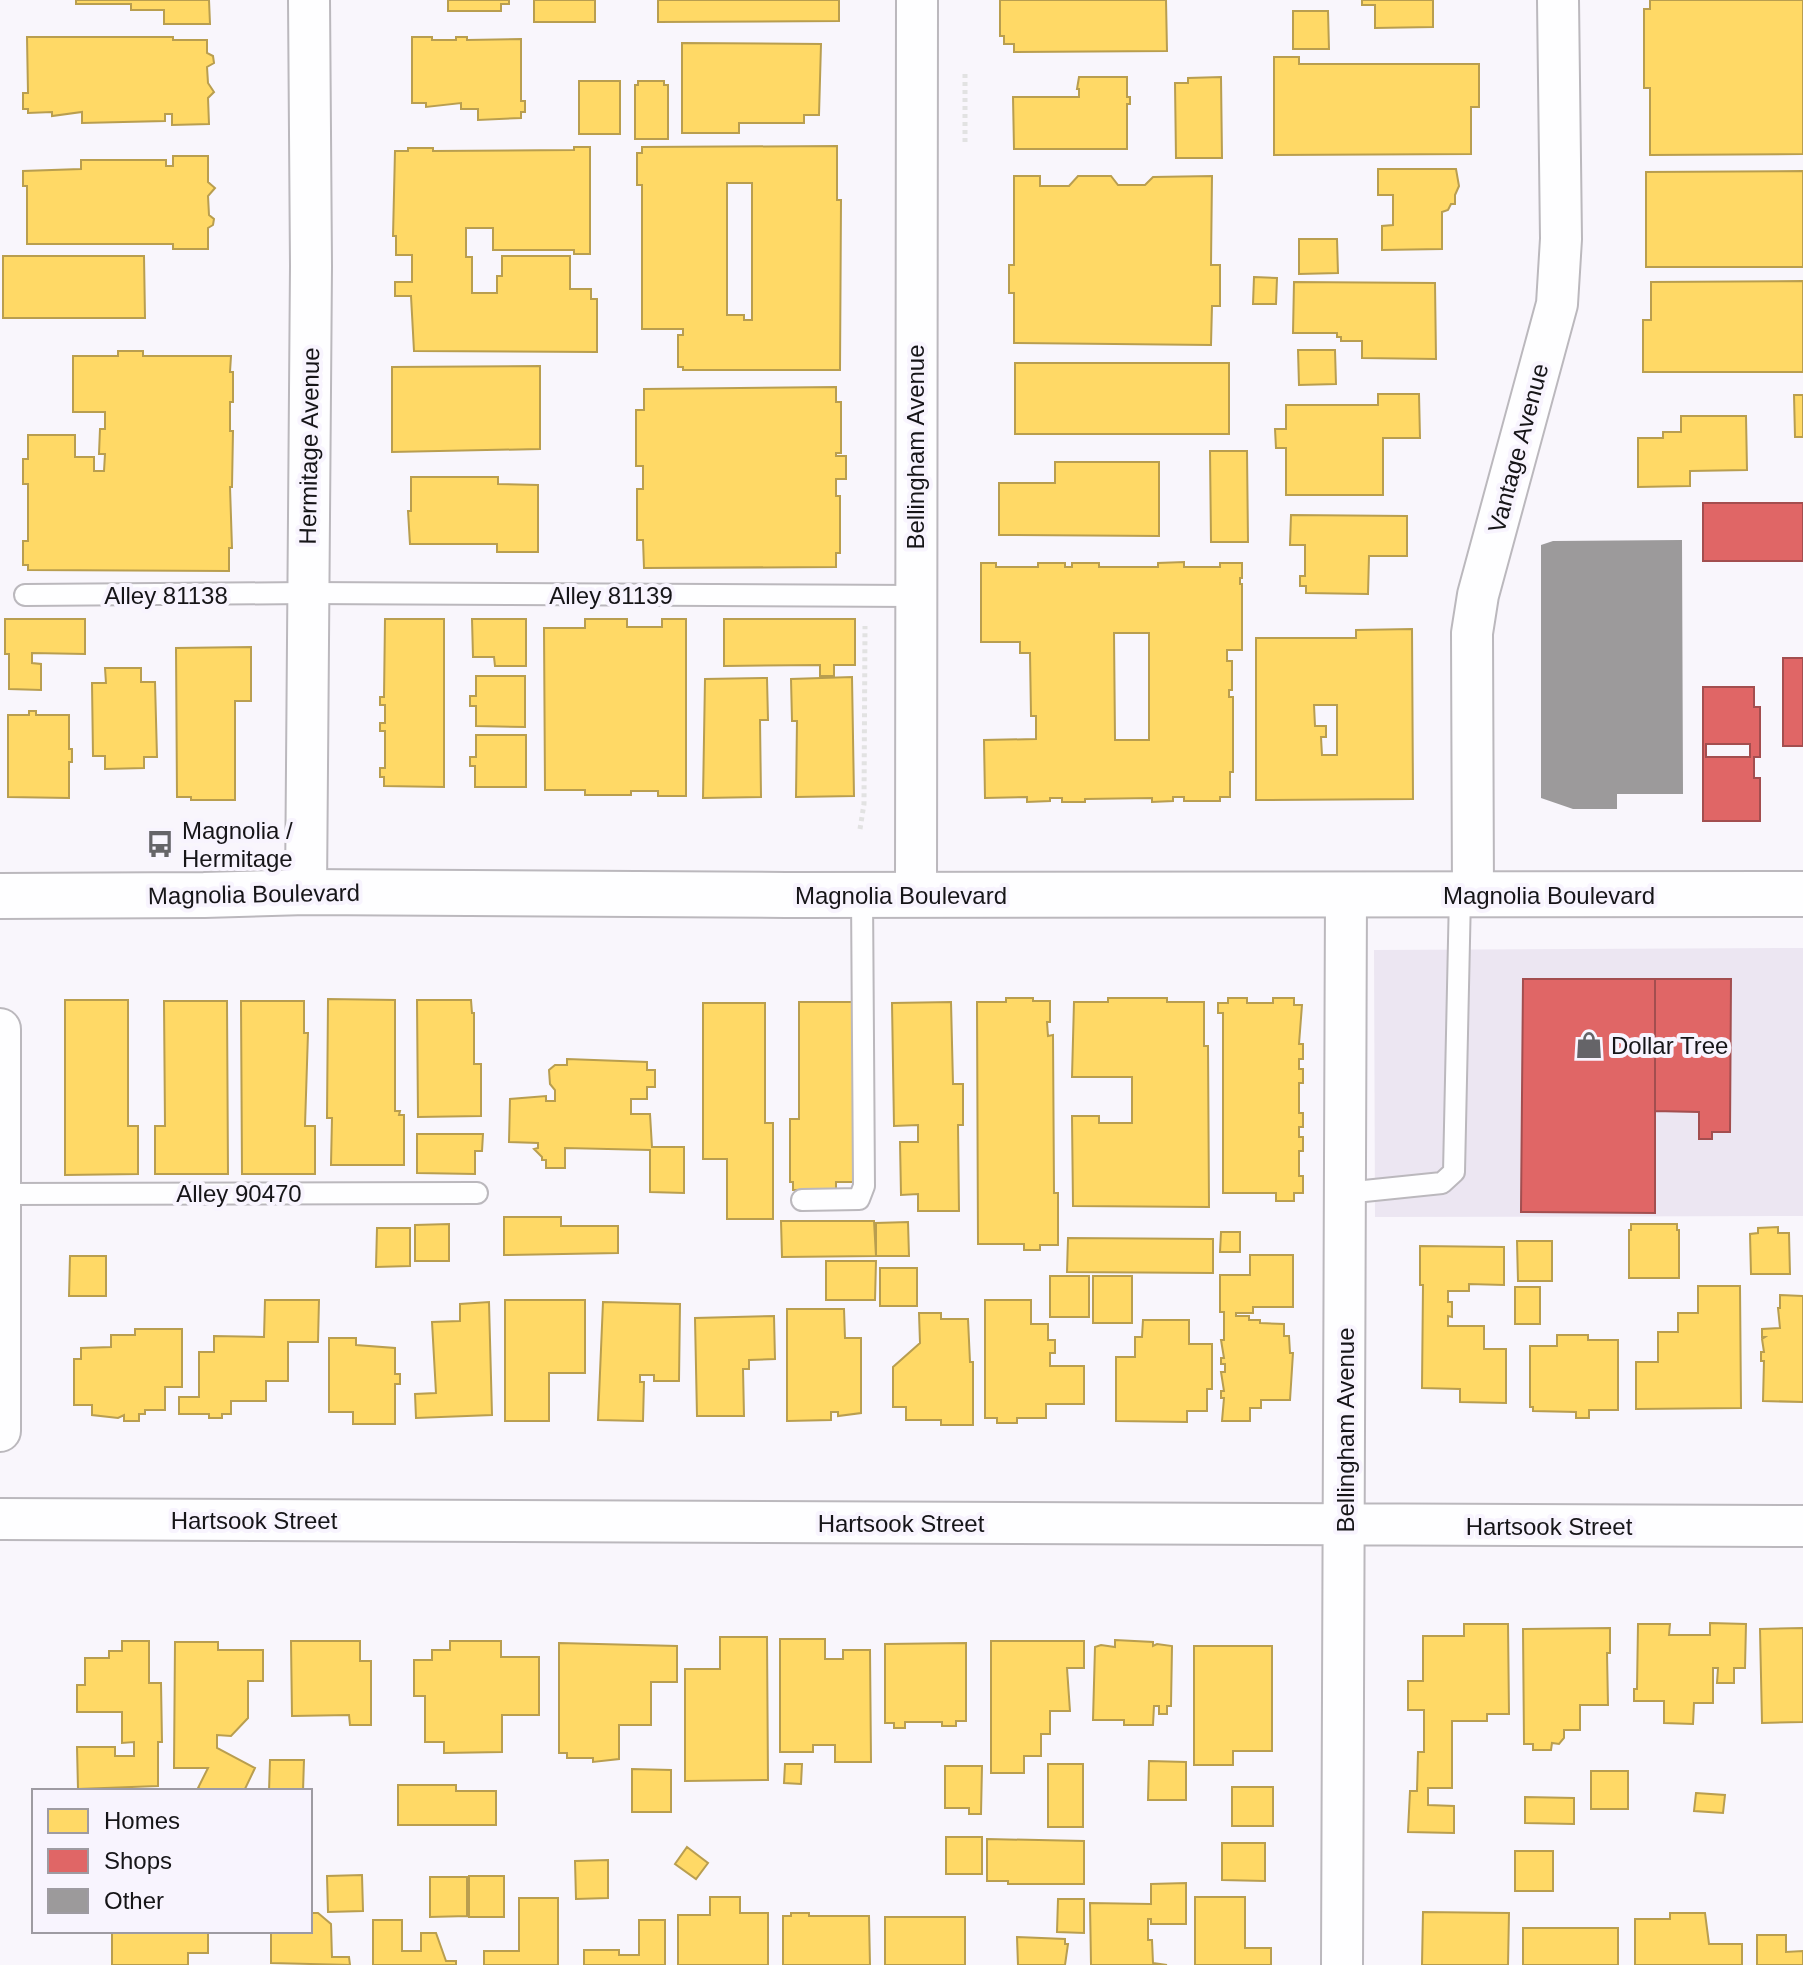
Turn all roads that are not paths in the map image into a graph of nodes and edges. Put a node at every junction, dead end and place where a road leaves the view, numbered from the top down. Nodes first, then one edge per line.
1 (309, 0) edge
2 (917, 0) edge
3 (1558, 0) edge
4 (307, 593) junction
5 (25, 595) dead end
6 (915, 596) junction
7 (306, 892) junction
8 (1803, 894) edge
9 (862, 895) junction
10 (916, 895) junction
11 (1346, 895) junction
12 (1466, 895) junction
13 (0, 896) edge
14 (0, 1029) edge
15 (477, 1193) dead end
16 (1345, 1193) junction
17 (0, 1194) edge
18 (802, 1200) dead end
19 (0, 1431) edge
20 (0, 1519) edge
21 (1345, 1525) junction
22 (1803, 1526) edge
23 (1342, 1965) edge

1 - 4 street, Hermitage Avenue
2 - 6 street, Bellingham Avenue
3 - 12 street, Vantage Avenue
4 - 5 lane, Alley 81138
4 - 6 lane, Alley 81139
4 - 7 street, Hermitage Avenue
6 - 10 street, Bellingham Avenue
7 - 9 main road, Magnolia Boulevard
7 - 13 main road, Magnolia Boulevard
8 - 12 main road, Magnolia Boulevard
9 - 10 main road, Magnolia Boulevard
9 - 18 lane
10 - 11 main road, Magnolia Boulevard
11 - 12 main road, Magnolia Boulevard
11 - 16 street, Bellingham Avenue
12 - 16 lane
14 - 17 street
15 - 17 lane, Alley 90470
16 - 21 street, Bellingham Avenue
17 - 19 street
20 - 21 street, Hartsook Street
21 - 22 street, Hartsook Street
21 - 23 street, Bellingham Avenue

